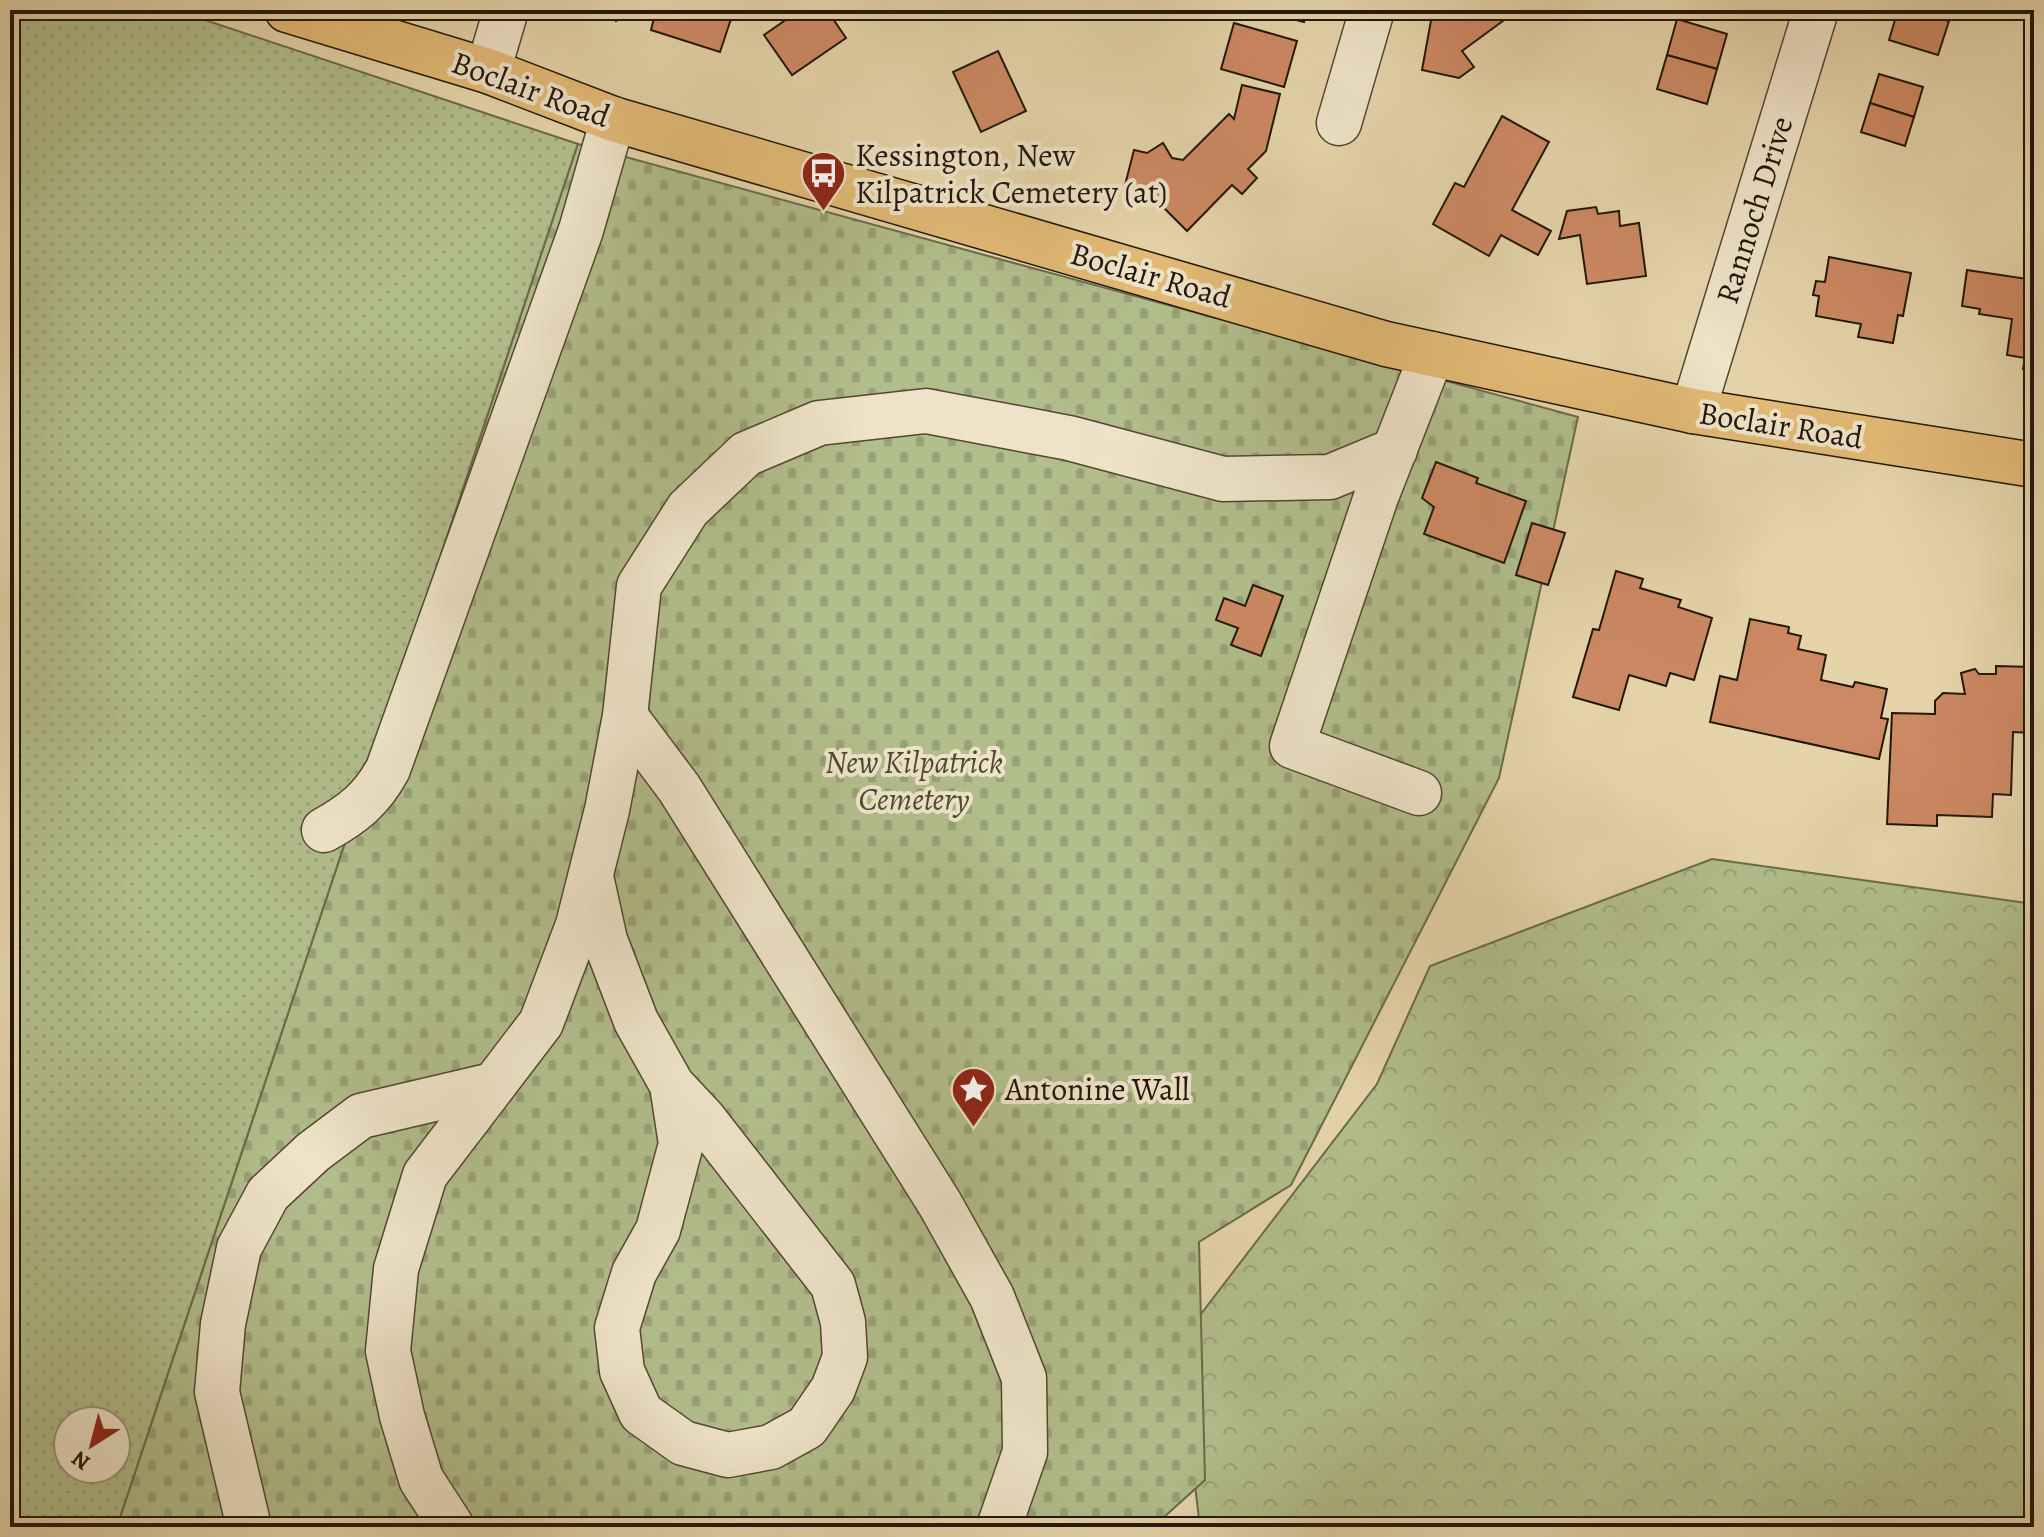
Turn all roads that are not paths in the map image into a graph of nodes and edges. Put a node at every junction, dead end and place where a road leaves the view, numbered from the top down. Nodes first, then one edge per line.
1 (287, 10) edge
2 (506, 10) edge
3 (1372, 10) edge
4 (1816, 10) edge
5 (488, 71) junction
6 (613, 119) junction
7 (1339, 123) dead end
8 (1432, 354) junction
9 (1693, 411) junction
10 (1395, 450) junction
11 (2034, 465) edge
12 (625, 716) junction
13 (1419, 793) dead end
14 (324, 830) dead end
15 (591, 874) junction
16 (493, 1085) junction
17 (672, 1085) junction
18 (249, 1527) edge
19 (452, 1527) edge
20 (999, 1527) edge

1 - 5 main road, Boclair Road
2 - 5 street
3 - 7 street
4 - 9 street, Rannoch Drive
5 - 6 main road, Boclair Road
6 - 8 main road, Boclair Road
6 - 14 street
8 - 9 main road, Boclair Road
8 - 10 street
9 - 11 main road, Boclair Road
10 - 12 street
10 - 13 street
12 - 15 street
12 - 20 street
15 - 16 street
15 - 17 street
16 - 18 street
16 - 19 street
17 - 17 street

